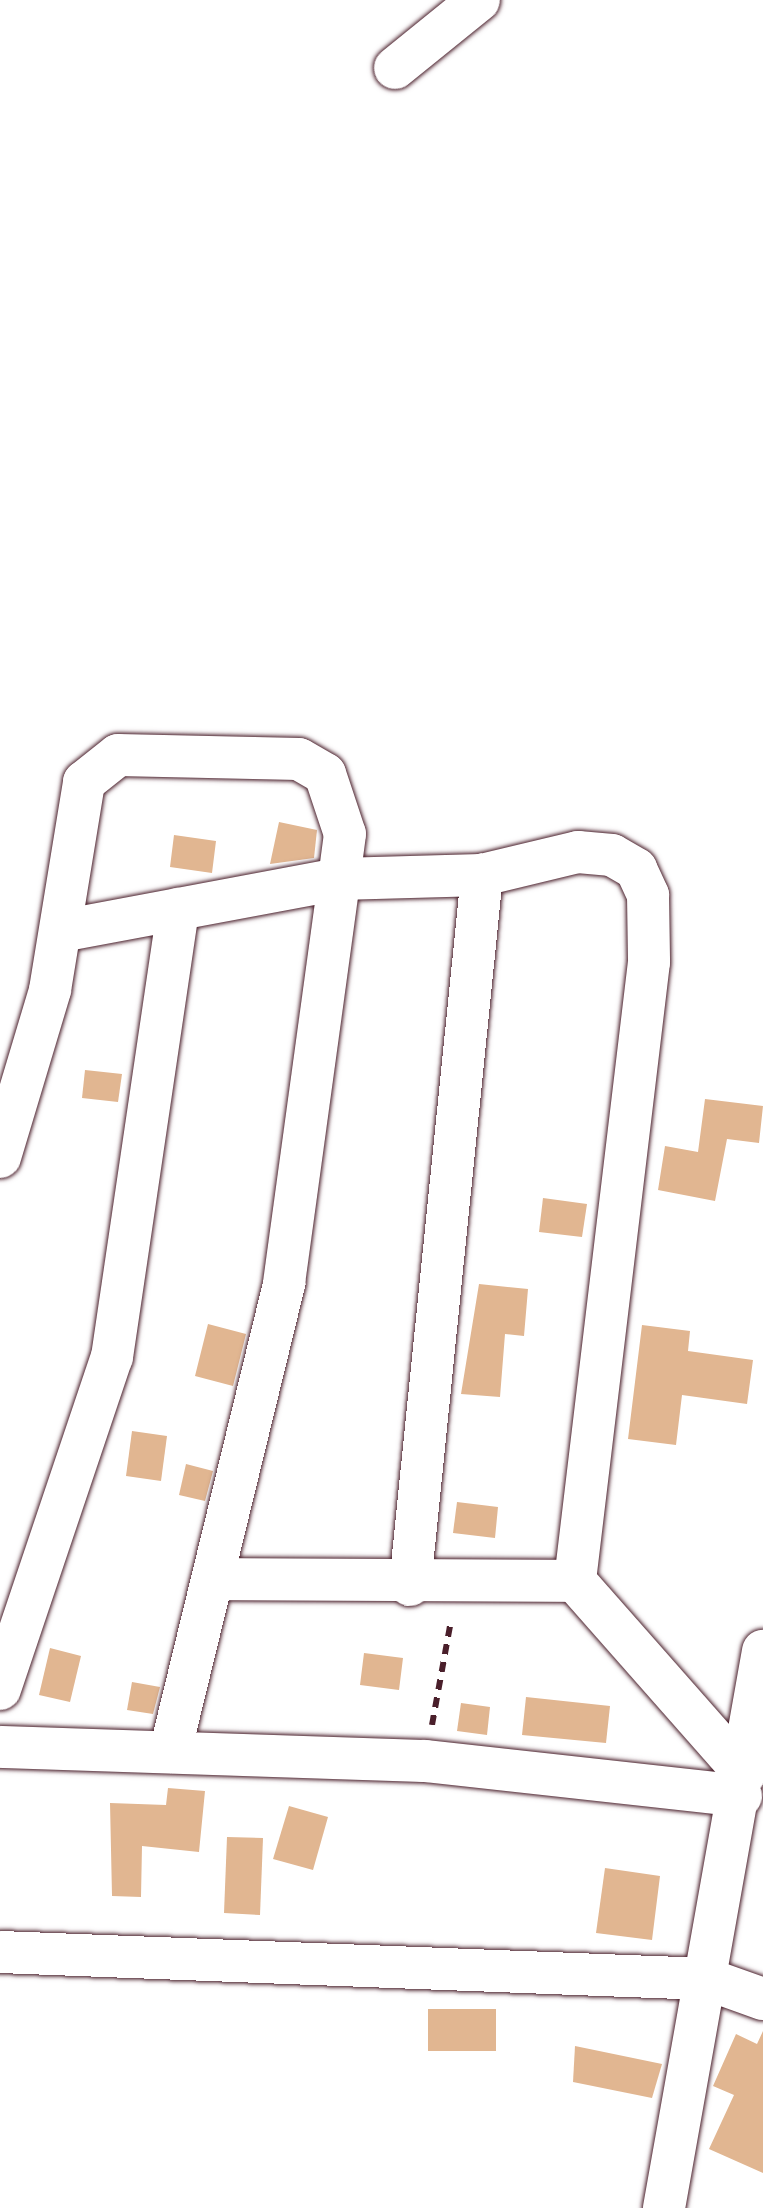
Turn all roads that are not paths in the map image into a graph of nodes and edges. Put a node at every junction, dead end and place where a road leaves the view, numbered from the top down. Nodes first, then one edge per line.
1 (479, 0) edge
2 (394, 68) dead end
3 (482, 875) junction
4 (339, 879) junction
5 (178, 910) junction
6 (62, 931) junction
7 (0, 1157) edge
8 (213, 1579) junction
9 (575, 1581) junction
10 (410, 1585) junction
11 (763, 1651) edge
12 (0, 1689) edge
13 (0, 1748) edge
14 (170, 1752) junction
15 (743, 1785) junction
16 (0, 1952) edge
17 (707, 1979) junction
18 (763, 1999) edge
19 (664, 2208) edge

1 - 2 street
3 - 4 street
3 - 9 street
3 - 10 street
4 - 5 street
4 - 6 street
4 - 8 street
5 - 6 street
5 - 12 street
6 - 7 street
8 - 10 street
8 - 14 street
9 - 10 street
9 - 15 street
11 - 15 street
13 - 14 street
14 - 15 street
15 - 17 street
16 - 17 street
17 - 18 street
17 - 19 street

